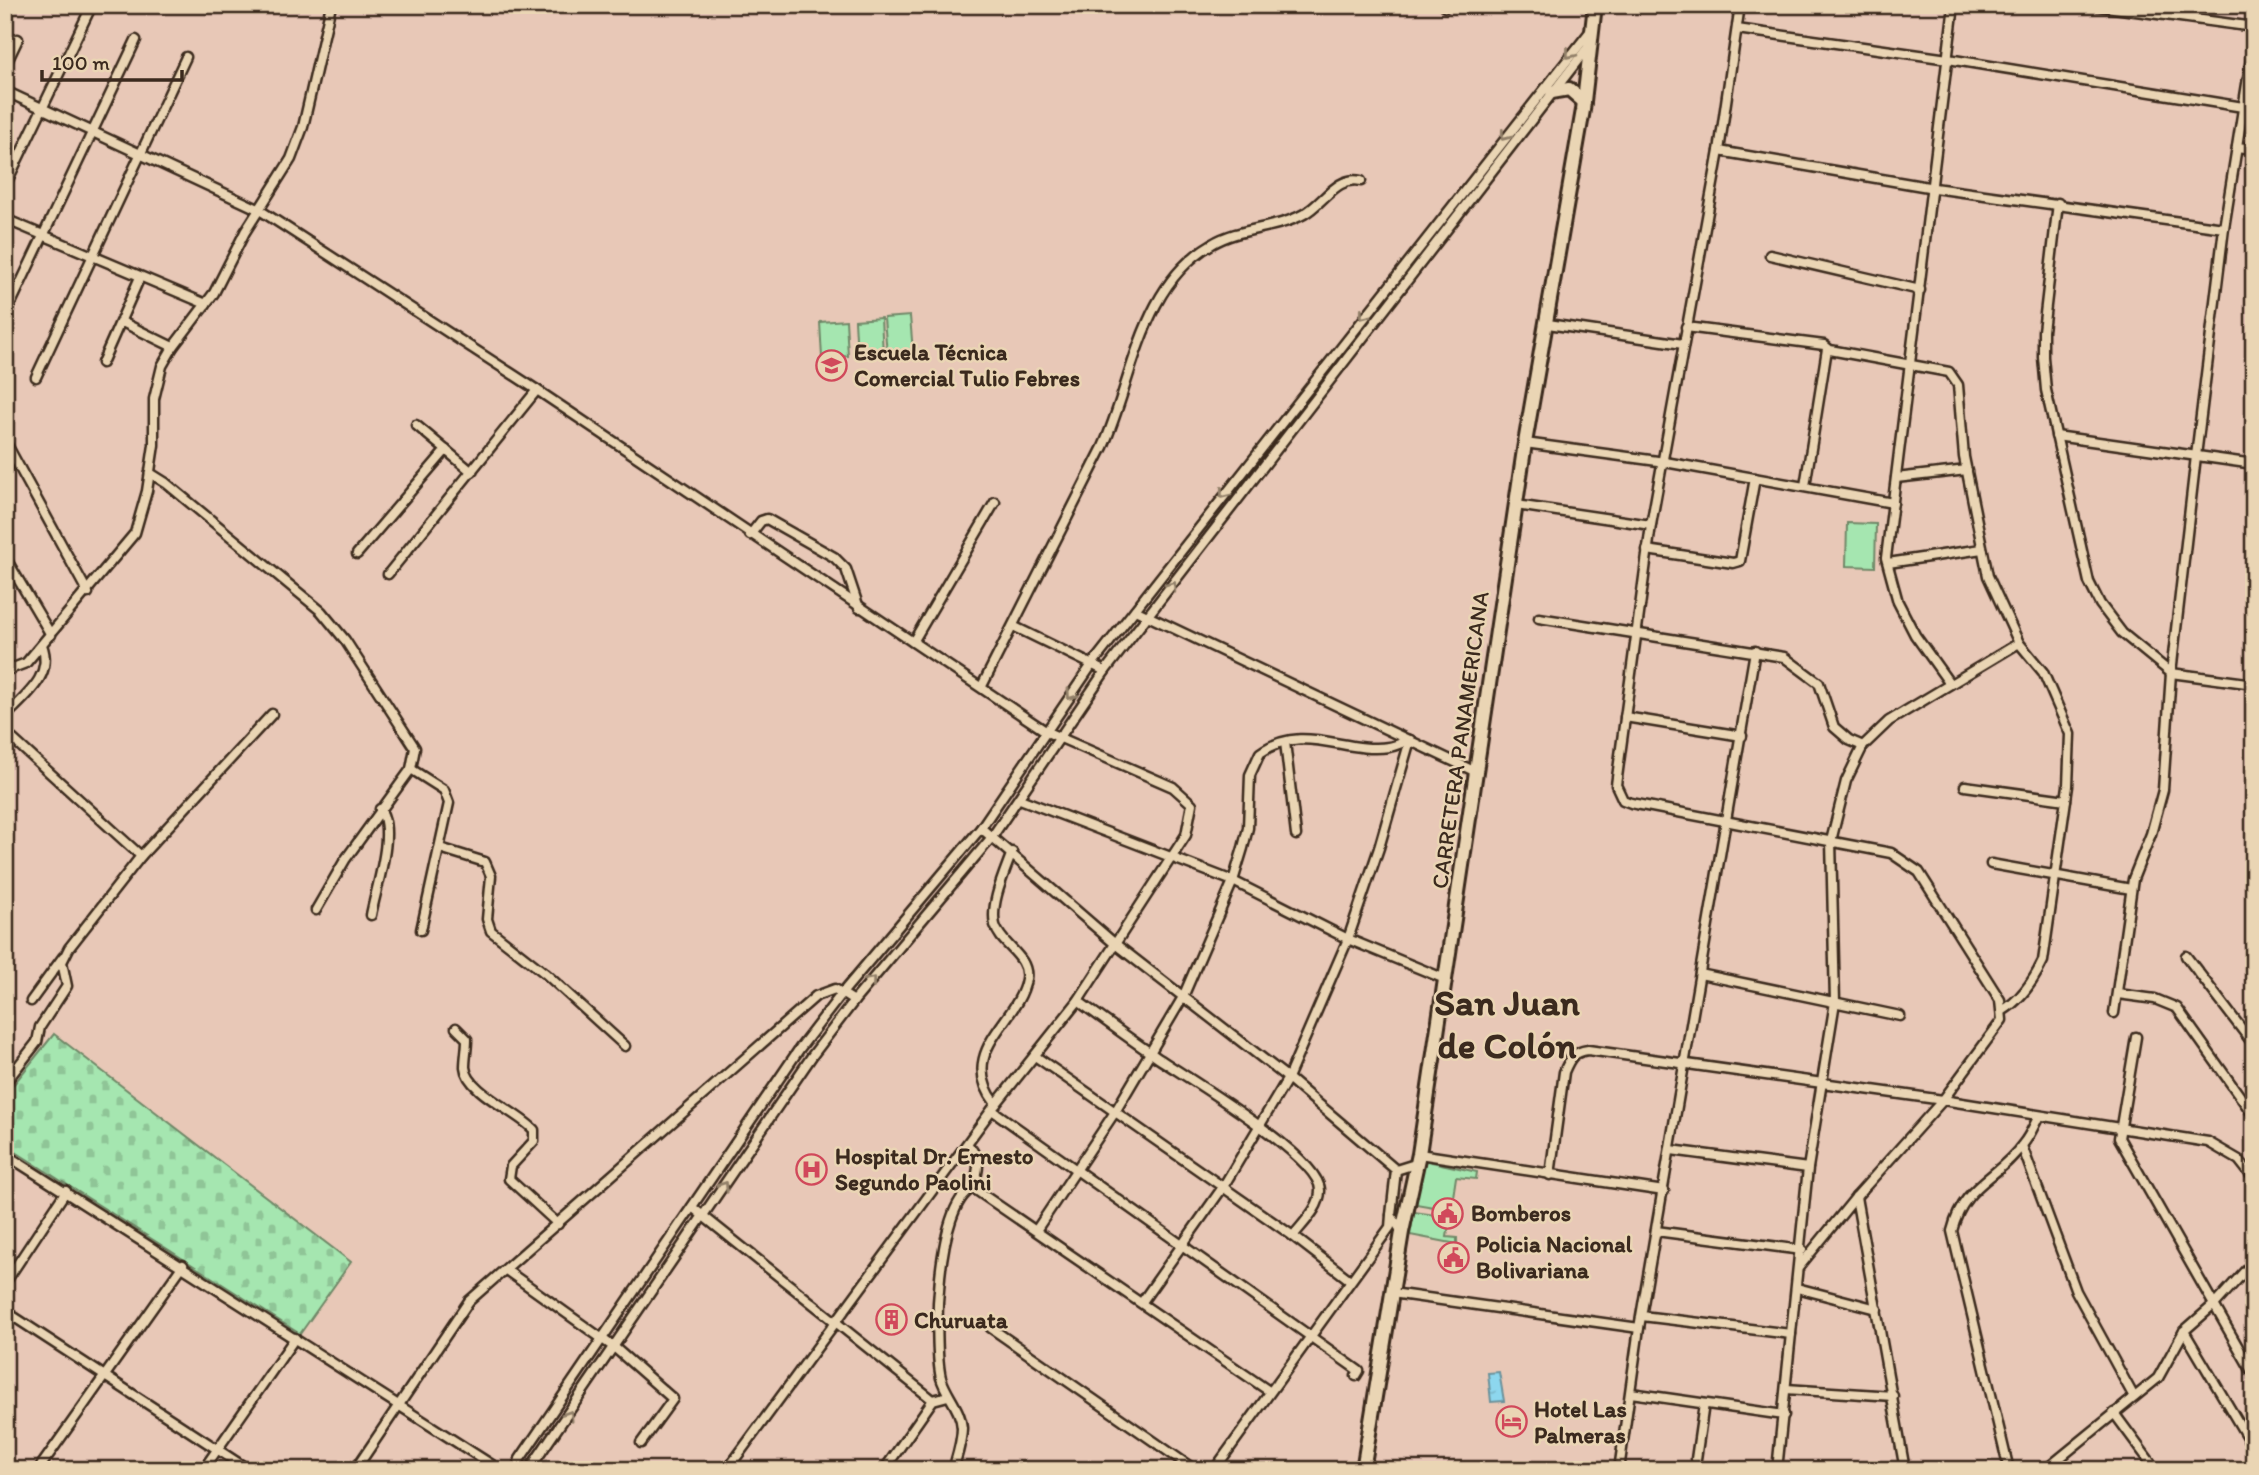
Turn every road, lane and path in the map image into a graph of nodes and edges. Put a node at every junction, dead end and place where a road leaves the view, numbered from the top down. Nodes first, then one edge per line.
1 (92, 5) edge
2 (331, 5) edge
3 (1740, 5) edge
4 (1954, 5) edge
5 (2091, 5) edge
6 (1597, 13) edge
7 (2254, 27) edge
8 (1737, 29) junction
9 (18, 39) dead end
10 (136, 40) dead end
11 (2254, 40) edge
12 (1592, 42) junction
13 (186, 57) dead end
14 (1948, 59) junction
15 (5, 66) edge
16 (5, 91) edge
17 (1552, 92) junction
18 (1584, 102) junction
19 (2243, 107) junction
20 (43, 108) junction
21 (93, 131) junction
22 (2237, 147) junction
23 (2254, 149) edge
24 (1719, 151) junction
25 (141, 153) junction
26 (1361, 181) dead end
27 (5, 186) edge
28 (1934, 188) junction
29 (2059, 203) junction
30 (258, 209) junction
31 (5, 219) edge
32 (2224, 228) junction
33 (43, 235) junction
34 (1770, 255) dead end
35 (92, 256) junction
36 (140, 277) junction
37 (1920, 290) junction
38 (206, 304) junction
39 (5, 316) edge
40 (122, 322) junction
41 (1548, 324) junction
42 (1686, 327) junction
43 (1683, 344) junction
44 (173, 347) junction
45 (1828, 349) junction
46 (102, 363) dead end
47 (1909, 366) junction
48 (36, 377) dead end
49 (537, 390) junction
50 (416, 425) dead end
51 (2056, 436) junction
52 (5, 441) edge
53 (1525, 443) junction
54 (446, 450) junction
55 (2196, 456) junction
56 (1665, 462) junction
57 (2254, 464) edge
58 (1967, 470) junction
59 (471, 472) junction
60 (150, 473) junction
61 (1755, 478) junction
62 (1896, 478) junction
63 (1805, 486) junction
64 (995, 502) dead end
65 (1893, 502) junction
66 (1516, 505) junction
67 (1651, 525) junction
68 (750, 535) junction
69 (1982, 549) junction
70 (1647, 550) junction
71 (357, 554) dead end
72 (5, 557) edge
73 (1888, 563) junction
74 (388, 574) dead end
75 (88, 593) junction
76 (859, 608) junction
77 (1135, 610) junction
78 (1148, 618) junction
79 (1539, 618) dead end
80 (1013, 626) junction
81 (1636, 633) junction
82 (51, 635) junction
83 (913, 642) junction
84 (2019, 643) junction
85 (42, 645) junction
86 (1755, 651) junction
87 (1093, 663) junction
88 (5, 671) edge
89 (1105, 671) junction
90 (2171, 673) junction
91 (1950, 684) junction
92 (2254, 684) edge
93 (982, 686) junction
94 (272, 714) dead end
95 (5, 717) edge
96 (1625, 717) junction
97 (5, 732) edge
98 (1046, 732) junction
99 (1742, 736) junction
100 (1059, 740) junction
101 (1410, 740) junction
102 (1285, 742) junction
103 (1863, 746) junction
104 (411, 769) junction
105 (1476, 772) junction
106 (1965, 786) dead end
107 (1020, 799) junction
108 (2066, 800) junction
109 (380, 809) junction
110 (1728, 822) junction
111 (981, 828) junction
112 (1296, 835) dead end
113 (992, 837) junction
114 (1832, 841) junction
115 (440, 848) junction
116 (1012, 852) junction
117 (141, 856) junction
118 (1172, 857) junction
119 (1991, 864) dead end
120 (2054, 876) junction
121 (1233, 881) junction
122 (2131, 889) junction
123 (316, 910) dead end
124 (371, 915) dead end
125 (421, 930) dead end
126 (1348, 939) junction
127 (1115, 943) junction
128 (65, 955) junction
129 (2186, 956) dead end
130 (1700, 974) junction
131 (1445, 979) junction
132 (843, 992) junction
133 (2118, 994) junction
134 (1183, 997) junction
135 (854, 1001) junction
136 (1078, 1001) junction
137 (31, 1002) dead end
138 (1835, 1002) junction
139 (2002, 1011) junction
140 (2114, 1013) dead end
141 (1900, 1016) dead end
142 (456, 1028) dead end
143 (2136, 1037) dead end
144 (2254, 1045) edge
145 (625, 1046) dead end
146 (1151, 1053) junction
147 (1035, 1055) junction
148 (1684, 1064) junction
149 (1288, 1078) junction
150 (5, 1083) edge
151 (1822, 1085) junction
152 (1943, 1100) junction
153 (994, 1107) junction
154 (1115, 1112) junction
155 (2039, 1116) junction
156 (2254, 1116) edge
157 (1260, 1126) junction
158 (2120, 1129) junction
159 (968, 1145) junction
160 (2022, 1146) junction
161 (1671, 1150) junction
162 (5, 1154) edge
163 (1418, 1160) junction
164 (1808, 1168) junction
165 (1077, 1169) junction
166 (1396, 1170) junction
167 (1550, 1175) junction
168 (2254, 1180) edge
169 (1223, 1187) junction
170 (973, 1188) junction
171 (66, 1191) junction
172 (1664, 1191) junction
173 (1856, 1196) junction
174 (692, 1207) junction
175 (1391, 1215) junction
176 (704, 1216) junction
177 (558, 1224) junction
178 (1037, 1230) junction
179 (1656, 1231) junction
180 (1402, 1232) junction
181 (1293, 1236) junction
182 (1183, 1243) junction
183 (1802, 1250) junction
184 (2254, 1261) edge
185 (183, 1265) junction
186 (1799, 1267) junction
187 (506, 1270) junction
188 (1350, 1280) junction
189 (5, 1283) edge
190 (1797, 1288) junction
191 (1392, 1293) junction
192 (1142, 1302) junction
193 (2216, 1303) junction
194 (1877, 1309) junction
195 (5, 1311) edge
196 (1642, 1316) junction
197 (836, 1324) junction
198 (991, 1328) dead end
199 (1639, 1328) junction
200 (2184, 1331) junction
201 (1791, 1334) junction
202 (1309, 1337) junction
203 (295, 1338) junction
204 (603, 1339) junction
205 (615, 1348) junction
206 (105, 1375) junction
207 (2254, 1375) edge
208 (1356, 1376) dead end
209 (1786, 1390) junction
210 (1269, 1391) junction
211 (1631, 1393) junction
212 (948, 1396) junction
213 (1893, 1396) junction
214 (2134, 1397) junction
215 (933, 1400) junction
216 (1704, 1404) junction
217 (400, 1406) junction
218 (2114, 1413) junction
219 (1784, 1415) junction
220 (641, 1443) dead end
221 (2254, 1449) edge
222 (218, 1450) junction
223 (1696, 1459) dead end
224 (38, 1470) edge
225 (204, 1470) edge
226 (249, 1470) edge
227 (355, 1470) edge
228 (500, 1470) edge
229 (517, 1470) edge
230 (529, 1470) edge
231 (727, 1470) edge
232 (884, 1470) edge
233 (953, 1470) edge
234 (1195, 1470) edge
235 (1214, 1470) edge
236 (1363, 1470) edge
237 (1619, 1470) edge
238 (1777, 1470) edge
239 (1905, 1470) edge
240 (2009, 1470) edge
241 (2040, 1470) edge
242 (2156, 1470) edge

1 - 20 street
2 - 30 street
3 - 8 street
4 - 14 street
5 - 7 street
6 - 12 main road, CARRETERA PANAMERICANA
6 -> 77 street
8 - 14 street
8 - 24 street
9 - 15 street
10 - 21 street
11 - 19 street
12 - 17 street
12 - 18 main road, CARRETERA PANAMERICANA
13 - 25 street
14 - 19 street
14 - 28 street
16 - 20 street
17 - 18 main road
78 -> 17 street
18 - 41 main road, CARRETERA PANAMERICANA
19 - 22 street
20 - 21 street
20 - 27 street
21 - 25 street
21 - 33 street
22 - 23 street
22 - 32 street
24 - 28 street
24 - 42 street
25 - 30 street
25 - 35 street
26 - 80 street
28 - 29 street
28 - 37 street
29 - 32 street
29 - 51 street
30 - 38 street
30 - 49 street
31 - 33 street
32 - 55 street
33 - 35 street
33 - 39 street
34 - 37 street
35 - 36 street
35 - 48 street
36 - 38 street
36 - 40 street
37 - 47 street
38 - 44 street
40 - 44 street
40 - 46 street
41 - 43 street
41 - 53 main road, CARRETERA PANAMERICANA
42 - 43 street
42 - 45 street
43 - 56 street
44 - 60 street
45 - 47 street
45 - 63 street
47 - 58 street
47 - 62 street
49 - 59 street
49 - 68 street
50 - 54 street
51 - 55 street
51 - 90 street
52 - 75 street
53 - 56 street
53 - 66 main road, CARRETERA PANAMERICANA
54 - 59 street
54 - 71 street
55 - 57 street
55 - 90 street
56 - 61 street
56 - 67 street
58 - 62 street
58 - 69 street
59 - 74 street
60 - 75 street
60 - 104 street
61 - 63 street
61 - 70 street
62 - 65 street
63 - 65 street
64 - 83 street
65 - 73 street
66 - 67 street
66 - 105 main road, CARRETERA PANAMERICANA
67 - 70 street
68 - 76 street
68 - 76 street
69 - 73 street
69 - 84 street
70 - 81 street
72 - 82 street
73 - 91 street
75 - 82 street
76 - 83 street
77 - 78 street
77 - 87 street
78 - 89 street
78 - 101 street
79 - 81 street
80 - 87 street
80 - 93 street
81 - 86 street
81 - 96 street
82 - 85 street
83 - 93 street
84 - 91 street
84 - 108 street
85 - 88 street
85 - 95 street
86 - 99 street
86 - 103 street
87 - 89 street
87 -> 98 street
89 - 100 street
90 - 92 street
90 - 122 street
91 - 103 street
93 - 98 street
94 - 117 street
96 - 99 street
96 - 110 street
97 - 117 street
98 - 100 street
98 - 111 street
99 - 110 street
100 - 107 street
100 - 118 street
101 - 102 street
101 - 105 street
101 - 126 street
102 - 112 street
102 - 121 street
103 - 114 street
104 - 109 street
104 - 115 street
105 - 131 main road, CARRETERA PANAMERICANA
106 - 108 street
107 - 113 street
107 - 118 street
108 - 120 street
109 - 123 street
109 - 124 street
110 - 114 street
110 - 130 street
111 - 113 street
111 - 132 street
113 - 116 street
135 -> 113 street
114 - 138 street
114 - 139 street
115 - 125 street
115 - 145 street
116 - 127 street
116 - 153 street
117 - 128 street
118 - 121 street
118 - 127 street
119 - 120 street
120 - 122 street
120 - 139 street
121 - 126 street
121 - 134 street
122 - 133 street
126 - 131 street
126 - 149 street
127 - 134 street
127 - 136 street
128 - 137 street
128 - 150 street
129 - 144 street
130 - 138 street
130 - 148 street
131 - 163 main road, CARRETERA PANAMERICANA
132 - 135 street
132 - 174 street
132 - 177 street
133 - 140 street
133 - 156 street
134 - 146 street
134 - 149 street
176 -> 135 street
136 - 146 street
136 - 147 street
138 - 141 street
138 - 151 street
139 - 152 street
142 - 177 street
143 - 158 street
146 - 154 street
146 - 157 street
147 - 153 street
147 - 154 street
148 - 151 street
148 - 161 street
148 - 167 street
149 - 157 street
149 - 166 street
151 - 152 street
151 - 164 street
152 - 155 street
152 - 173 street
153 - 159 street
153 - 165 street
154 - 165 street
154 - 169 street
155 - 158 street
155 - 160 street
157 - 169 street
157 - 181 street
158 - 168 street
158 - 193 street
159 - 170 street
159 - 197 street
160 - 214 street
160 - 240 street
161 - 164 street
161 - 172 street
162 - 171 street
163 - 166 street
163 - 167 street
163 - 180 main road, CARRETERA PANAMERICANA
164 - 183 street
165 - 178 street
165 - 182 street
166 - 175 street
167 - 172 street
169 - 181 street
169 - 182 street
170 - 178 street
170 - 212 street
171 - 185 street
171 - 189 street
172 - 179 street
173 - 186 street
173 - 194 street
174 - 176 street
174 - 204 street
175 - 180 street
175 - 188 street
176 - 197 street
176 - 205 street
177 - 187 street
178 - 192 street
179 - 183 street
179 - 196 street
180 - 191 main road, CARRETERA PANAMERICANA
181 - 188 street
182 - 192 street
182 - 202 street
183 - 186 street
184 - 193 street
185 - 203 street
185 - 206 street
186 - 190 street
187 - 204 street
187 - 217 street
188 - 202 street
190 - 194 street
190 - 201 street
191 - 199 street
191 - 236 main road, CARRETERA PANAMERICANA
192 - 210 street
193 - 200 street
193 - 207 street
194 - 213 street
195 - 206 street
196 - 199 street
196 - 201 street
197 - 215 street
197 - 231 street
198 - 234 street
199 - 211 street
200 - 214 street
200 - 221 street
201 - 209 street
202 - 208 street
202 - 210 street
203 - 217 street
203 - 222 street
204 - 205 street
204 - 229 street
205 - 220 street
230 -> 205 street
206 - 222 street
206 - 224 street
209 - 213 street
209 - 219 street
210 - 235 street
211 - 216 street
211 - 237 street
212 - 215 street
212 - 233 street
213 - 239 street
214 - 218 street
215 - 232 street
216 - 219 street
216 - 223 street
217 - 227 street
217 - 228 street
218 - 241 street
218 - 242 street
219 - 238 street
222 - 225 street
222 - 226 street

